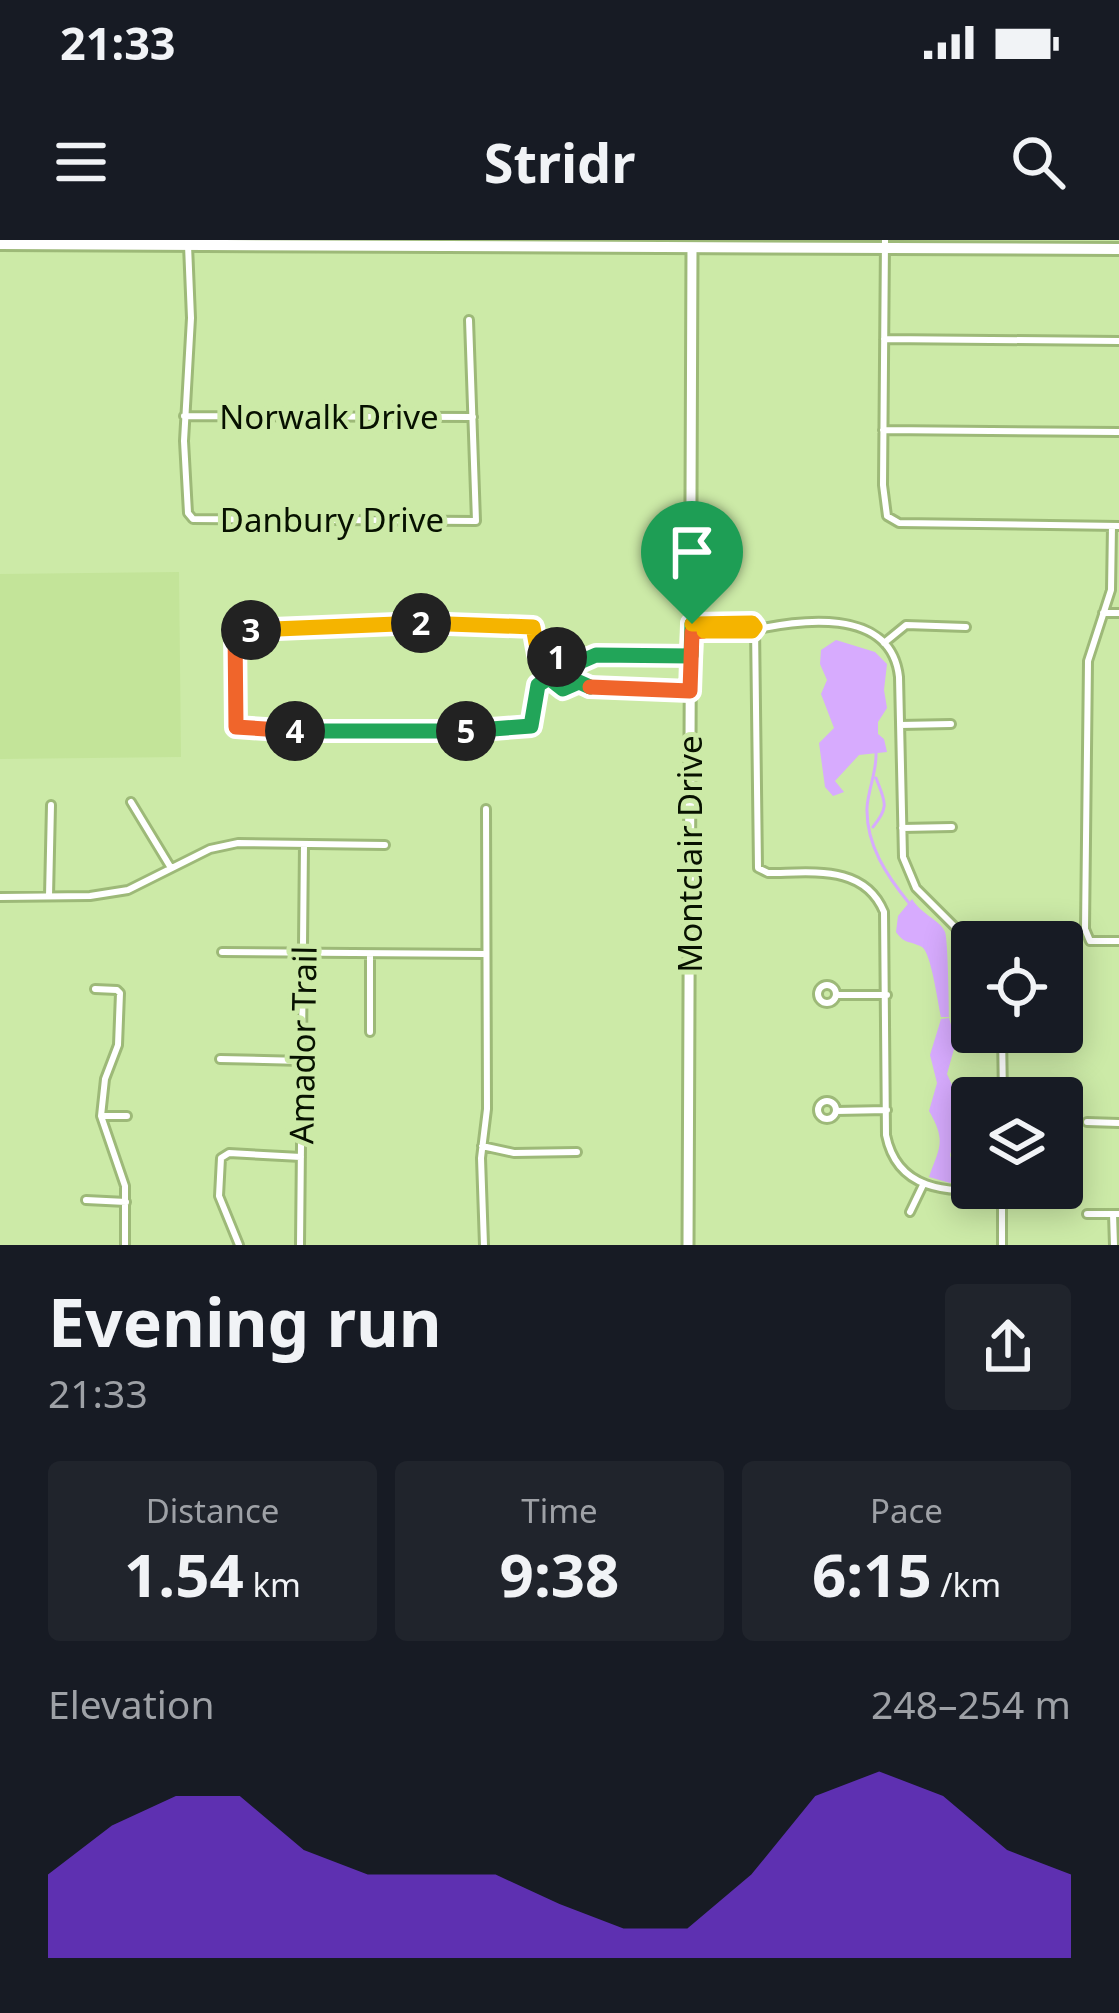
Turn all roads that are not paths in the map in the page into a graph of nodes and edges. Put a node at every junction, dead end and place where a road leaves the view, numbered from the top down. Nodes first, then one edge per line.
1 (223, 243) edge
2 (298, 243) edge
3 (0, 244) edge
4 (470, 244) edge
5 (602, 244) edge
6 (763, 244) edge
7 (884, 244) edge
8 (188, 245) junction
9 (1039, 245) edge
10 (692, 248) junction
11 (1119, 249) edge
12 (470, 320) dead end
13 (884, 339) junction
14 (1119, 341) edge
15 (184, 416) junction
16 (472, 417) junction
17 (883, 430) junction
18 (1119, 432) edge
19 (1116, 526) edge
20 (1103, 613) junction
21 (1119, 613) edge
22 (692, 628) junction
23 (966, 628) dead end
24 (754, 629) junction
25 (884, 643) junction
26 (691, 656) junction
27 (580, 662) junction
28 (549, 666) junction
29 (549, 678) junction
30 (579, 682) junction
31 (690, 691) junction
32 (952, 724) dead end
33 (900, 725) junction
34 (131, 802) dead end
35 (51, 805) dead end
36 (486, 809) dead end
37 (952, 827) dead end
38 (902, 828) junction
39 (304, 845) junction
40 (386, 845) dead end
41 (171, 868) junction
42 (49, 896) junction
43 (0, 897) edge
44 (951, 921) edge
45 (1119, 941) edge
46 (221, 952) dead end
47 (304, 953) junction
48 (370, 954) junction
49 (485, 954) junction
50 (95, 989) dead end
51 (836, 995) dead end
52 (887, 995) junction
53 (370, 1032) dead end
54 (220, 1059) dead end
55 (303, 1060) junction
56 (887, 1110) junction
57 (836, 1111) dead end
58 (101, 1116) junction
59 (127, 1116) dead end
60 (1088, 1122) dead end
61 (1119, 1123) edge
62 (482, 1146) junction
63 (577, 1152) dead end
64 (302, 1157) junction
65 (923, 1185) junction
66 (951, 1191) edge
67 (86, 1200) dead end
68 (126, 1202) junction
69 (1002, 1209) edge
70 (910, 1212) dead end
71 (1087, 1214) dead end
72 (1116, 1214) edge
73 (125, 1245) edge
74 (239, 1245) edge
75 (300, 1245) edge
76 (484, 1245) edge
77 (688, 1245) edge
78 (1002, 1245) edge
79 (1114, 1245) edge

1 - 2 main road
1 - 8 main road
2 - 4 main road
3 - 8 main road
4 - 5 main road
5 - 10 main road
6 - 7 main road
6 - 10 main road
7 - 9 main road
7 - 13 street
8 - 15 street
9 - 11 main road
10 - 22 street, Montclair Drive
12 - 16 street
13 - 14 street
13 - 17 street
15 - 16 street, Norwalk Drive
15 - 16 street, Danbury Drive
17 - 18 street
17 - 19 street
19 - 20 street
20 - 21 street
20 - 45 street
22 - 24 street
22 - 26 street, Montclair Drive
23 - 25 street
24 - 25 street
24 - 52 street
25 - 33 street
26 - 27 street
26 - 31 street, Montclair Drive
27 - 28 street
27 - 30 street
28 - 29 street
28 - 29 street
29 - 30 street
30 - 31 street
31 - 77 street, Montclair Drive
32 - 33 street
33 - 38 street
34 - 41 street
35 - 42 street
36 - 49 street
37 - 38 street
38 - 44 street
39 - 40 street
39 - 41 street
39 - 47 street, Amador Trail
41 - 42 street
42 - 43 street
46 - 47 street
47 - 48 street
47 - 55 street, Amador Trail
48 - 49 street
48 - 53 street
49 - 62 street
50 - 58 street
51 - 52 street
52 - 56 street
54 - 55 street
55 - 64 street, Amador Trail
56 - 57 street
56 - 65 street
58 - 59 street
58 - 68 street
60 - 61 street
62 - 63 street
62 - 76 street
64 - 74 street
64 - 75 street, Amador Trail
65 - 66 street
65 - 70 street
67 - 68 street
68 - 73 street
69 - 78 street
71 - 72 street
72 - 79 street

